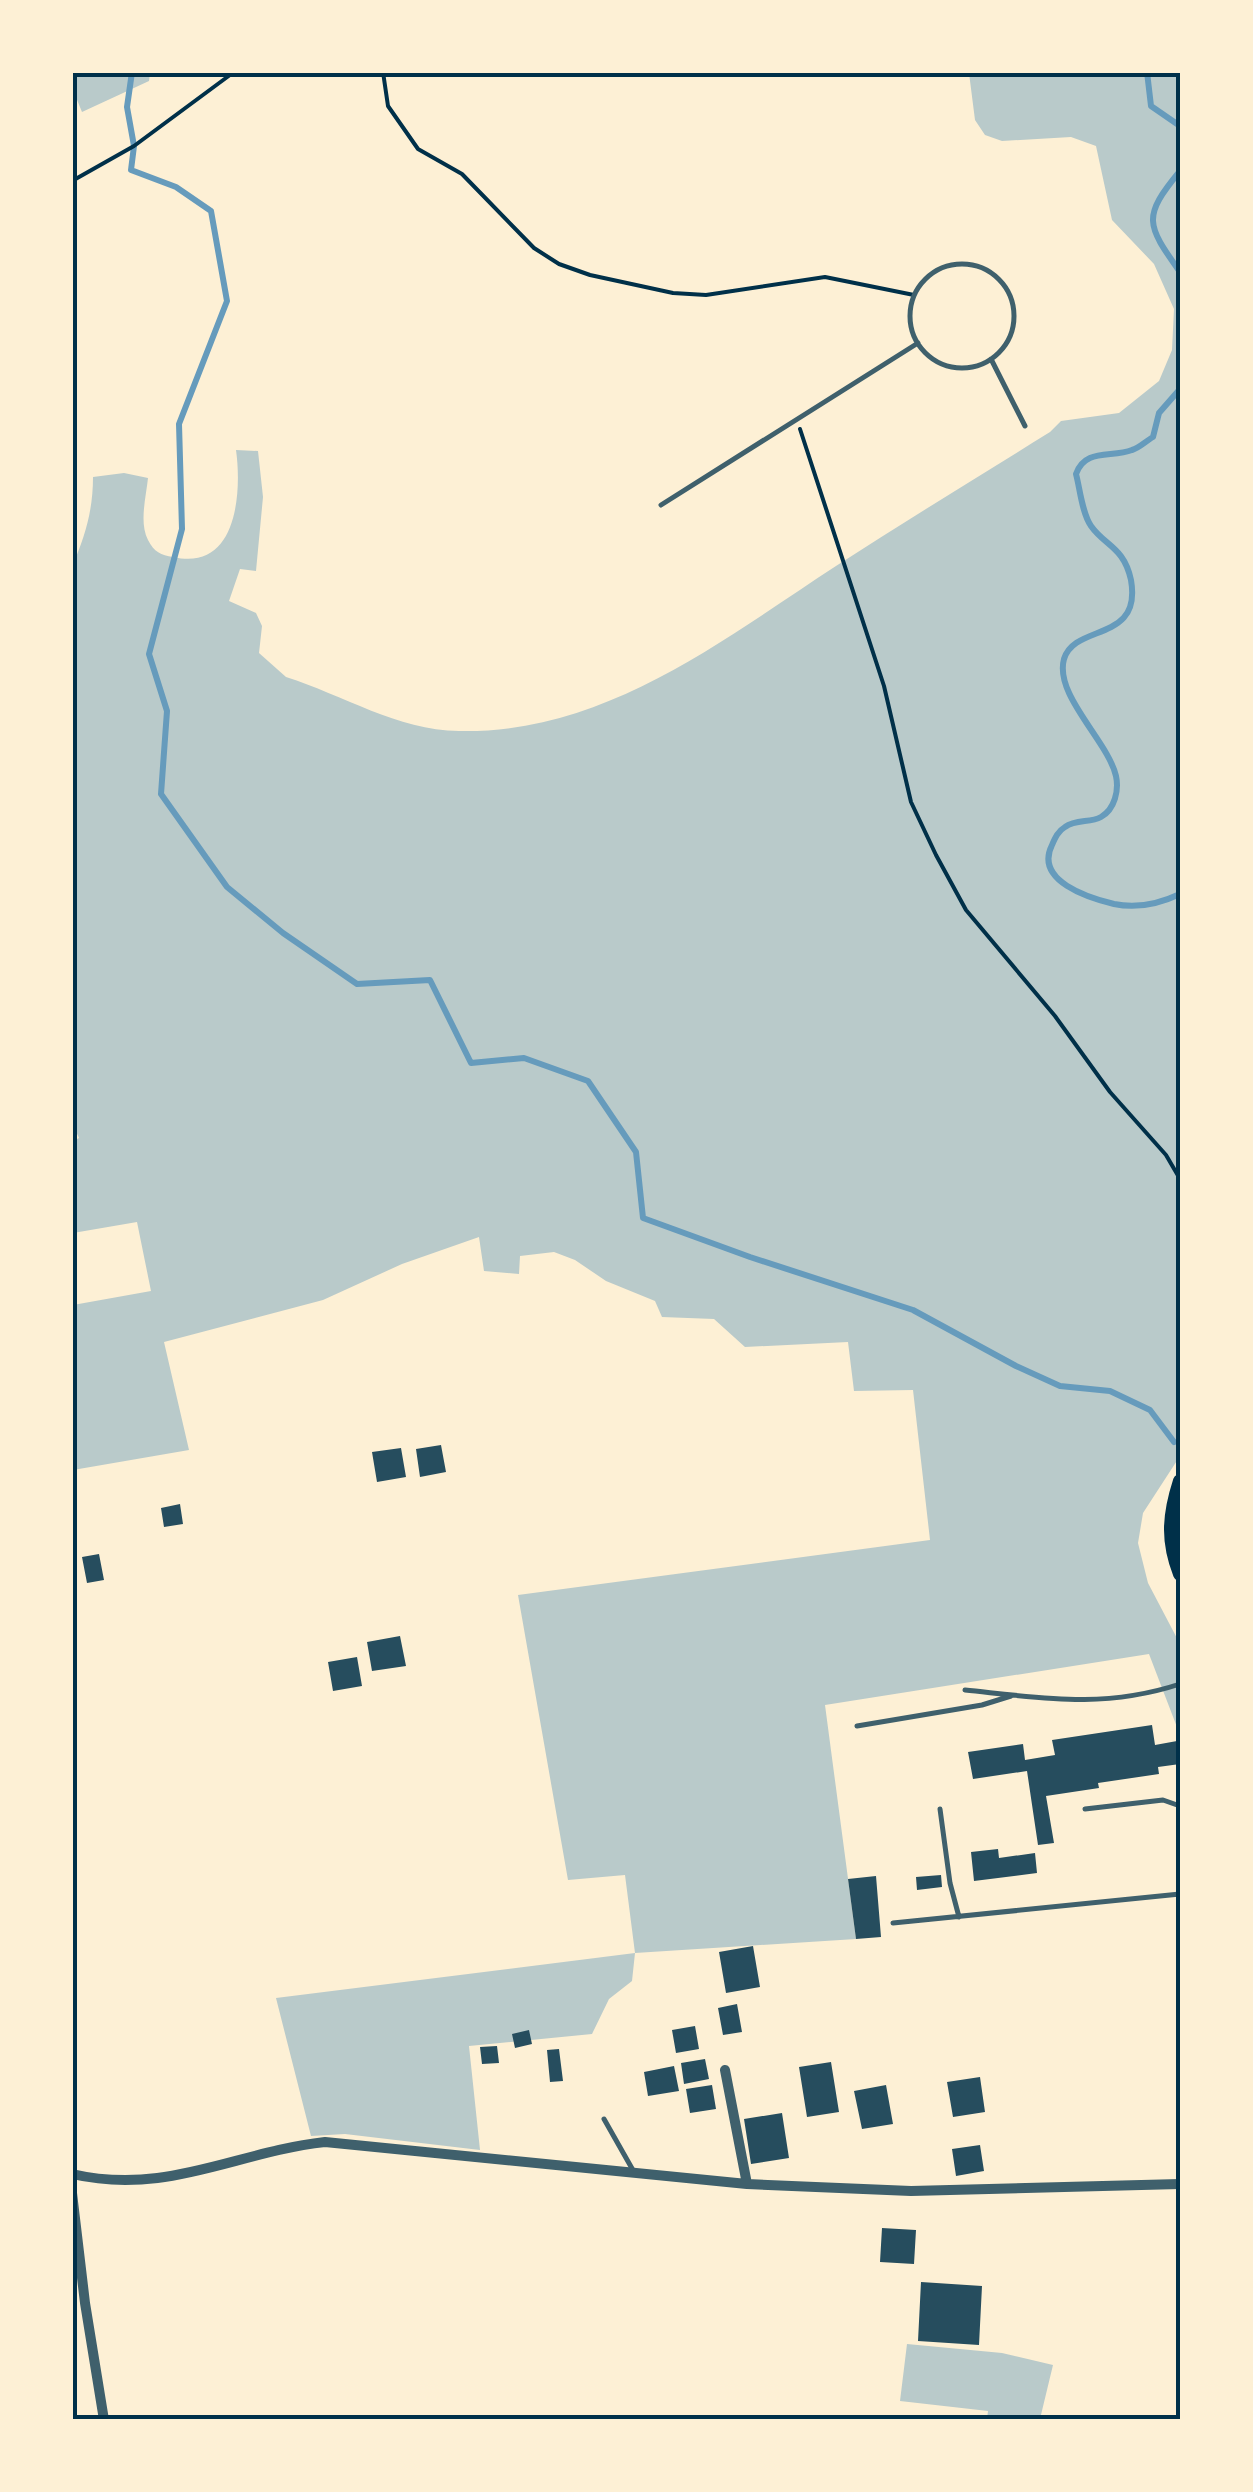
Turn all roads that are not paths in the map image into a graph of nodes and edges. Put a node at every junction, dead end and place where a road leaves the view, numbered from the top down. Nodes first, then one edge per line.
1 (918, 343) junction
2 (991, 359) junction
3 (1025, 426) dead end
4 (661, 505) dead end
5 (1180, 1481) edge
6 (1180, 1574) edge
7 (1180, 1684) edge
8 (965, 1690) dead end
9 (1015, 1695) junction
10 (856, 1726) dead end
11 (1180, 1806) edge
12 (940, 1809) dead end
13 (1086, 1809) dead end
14 (1180, 1894) edge
15 (959, 1917) junction
16 (893, 1924) dead end
17 (725, 2070) dead end
18 (604, 2119) dead end
19 (72, 2174) edge
20 (635, 2175) junction
21 (747, 2184) junction
22 (1180, 2184) edge
23 (72, 2193) edge
24 (104, 2420) edge

1 - 2 lane
1 - 2 lane
1 - 4 lane
2 - 3 lane
5 - 6 main road
7 - 9 lane
8 - 9 lane
9 - 10 lane
11 - 13 lane
12 - 15 lane
14 - 15 lane
15 - 16 lane
17 - 21 street
18 - 20 lane
19 - 20 street
20 - 21 street
21 - 22 street
23 - 24 street

